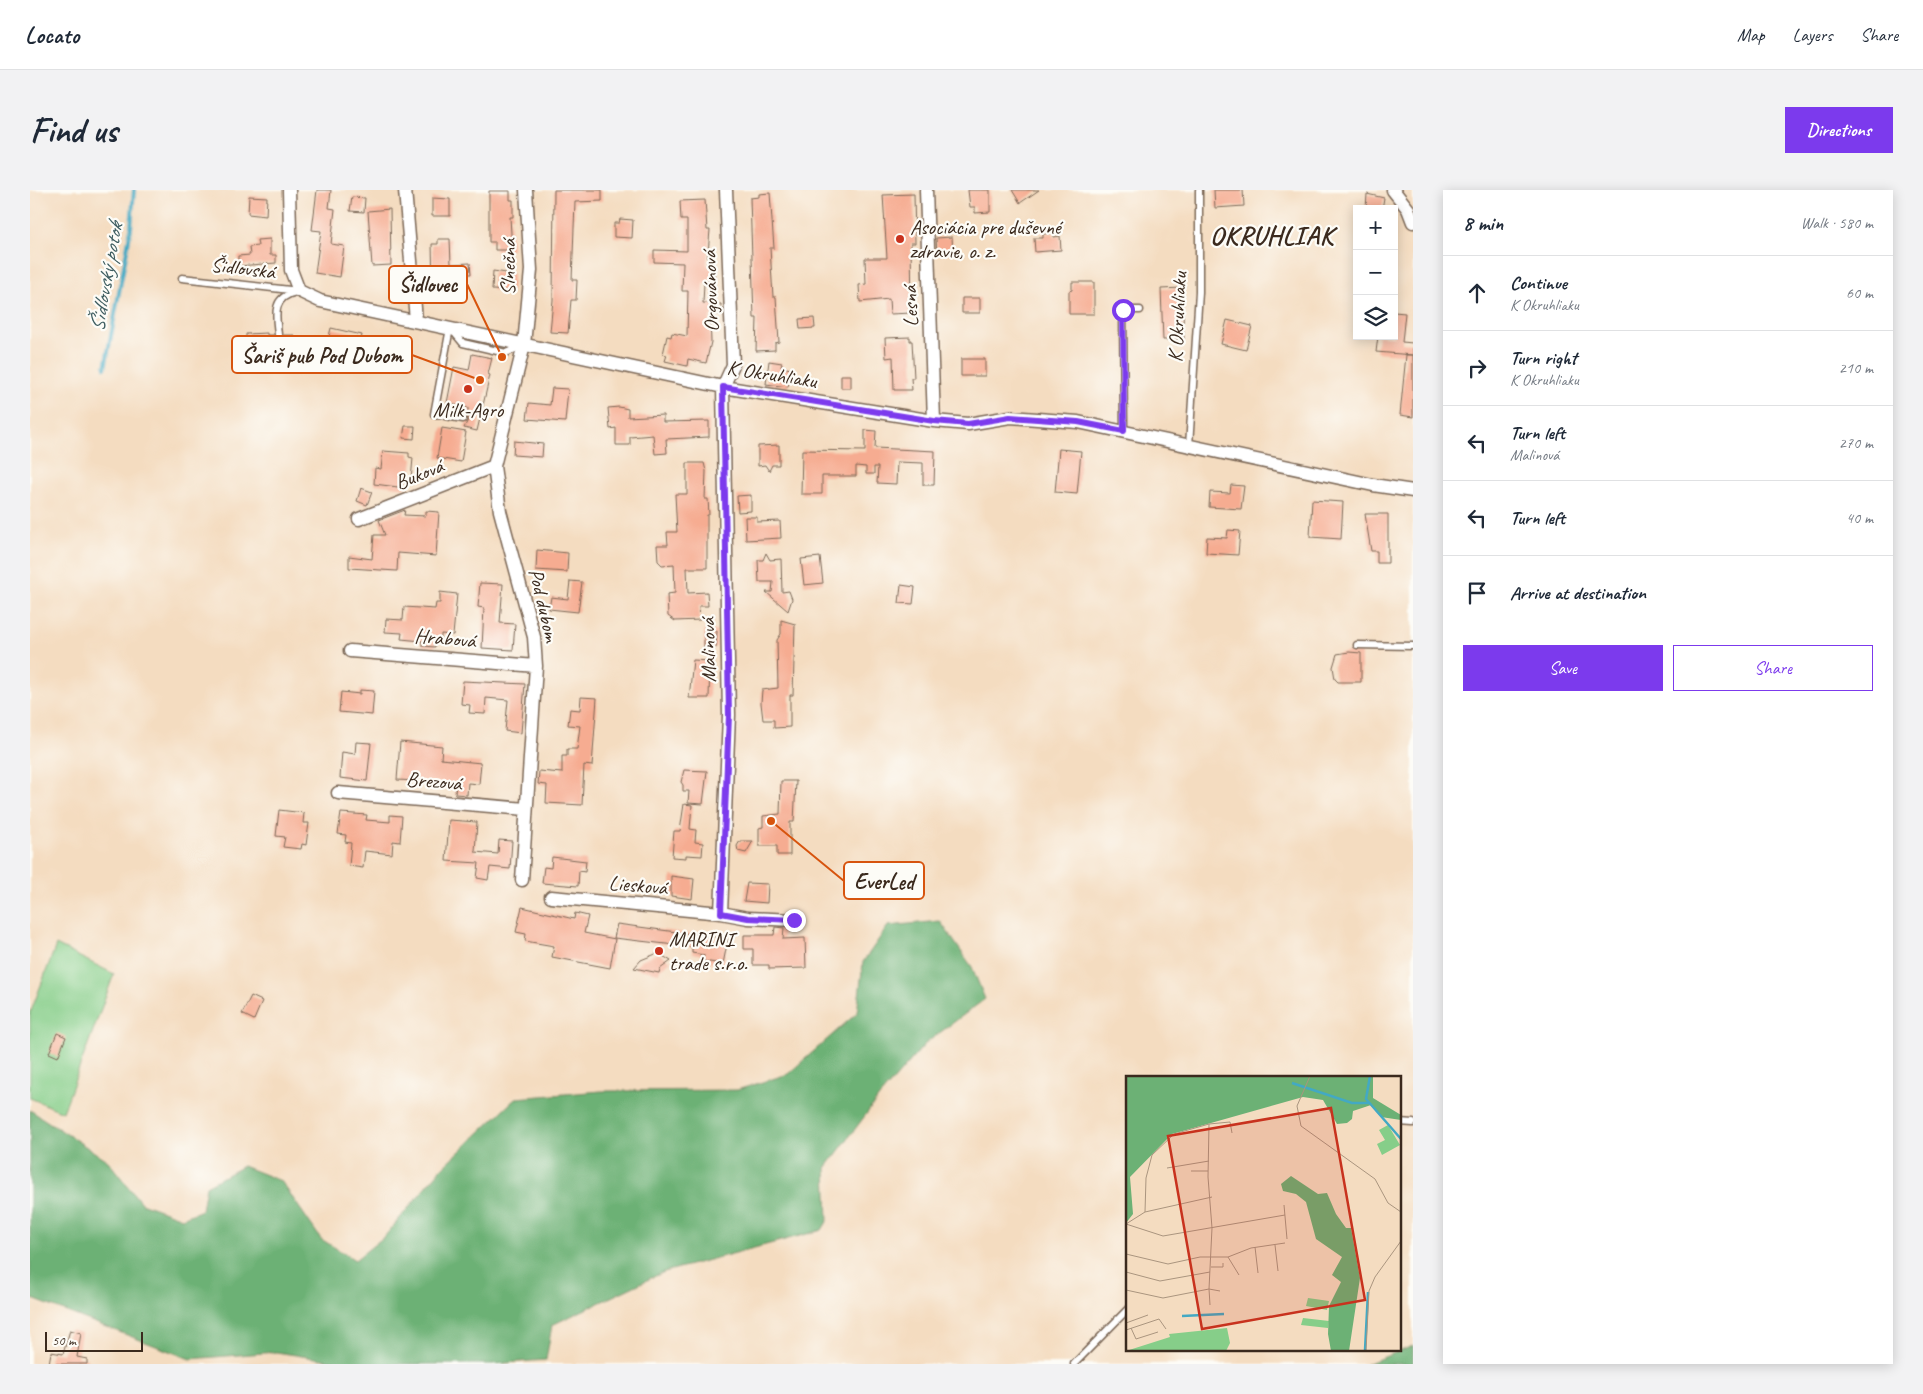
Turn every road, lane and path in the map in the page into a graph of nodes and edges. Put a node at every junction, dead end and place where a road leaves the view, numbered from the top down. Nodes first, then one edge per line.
1 (289, 190) edge
2 (405, 190) edge
3 (526, 190) edge
4 (726, 190) edge
5 (926, 190) edge
6 (1199, 190) edge
7 (1393, 190) edge
8 (1413, 222) edge
9 (182, 278) dead end
10 (299, 291) junction
11 (1140, 310) dead end
12 (416, 320) junction
13 (450, 328) junction
14 (524, 345) junction
15 (269, 363) dead end
16 (723, 387) junction
17 (463, 419) dead end
18 (934, 421) junction
19 (1124, 431) junction
20 (1188, 446) junction
21 (494, 466) junction
22 (1413, 491) edge
23 (359, 519) dead end
24 (1357, 645) dead end
25 (1413, 646) edge
26 (350, 651) dead end
27 (536, 666) junction
28 (338, 793) dead end
29 (526, 809) junction
30 (522, 880) dead end
31 (551, 897) dead end
32 (721, 913) junction
33 (794, 920) dead end
34 (1400, 1122) edge
35 (1413, 1123) edge
36 (1126, 1311) edge
37 (1074, 1364) edge

1 - 10 street
2 - 12 street
3 - 14 street, Slnečná
4 - 16 street, Orgovánová
5 - 18 street, Lesná
6 - 20 lane, K Okruhliaku
7 - 8 street
9 - 10 lane, Šidlovská
10 - 12 street, K Okruhliaku
10 - 15 lane
11 - 19 lane, K Okruhliaku
12 - 13 street, K Okruhliaku
13 - 14 street, K Okruhliaku
13 - 17 lane
14 - 16 street, K Okruhliaku
14 - 21 street, Pod dubom
16 - 18 street, K Okruhliaku
16 - 32 street, Malinová
18 - 19 street, K Okruhliaku
19 - 20 street, K Okruhliaku
20 - 22 street, K Okruhliaku
21 - 23 street, Buková
21 - 27 street, Pod dubom
24 - 25 lane
26 - 27 street, Hrabová
27 - 29 street, Pod dubom
28 - 29 street, Brezová
29 - 30 street, Pod dubom
31 - 32 street, Liesková
32 - 33 street, Liesková
34 - 35 lane
36 - 37 lane

